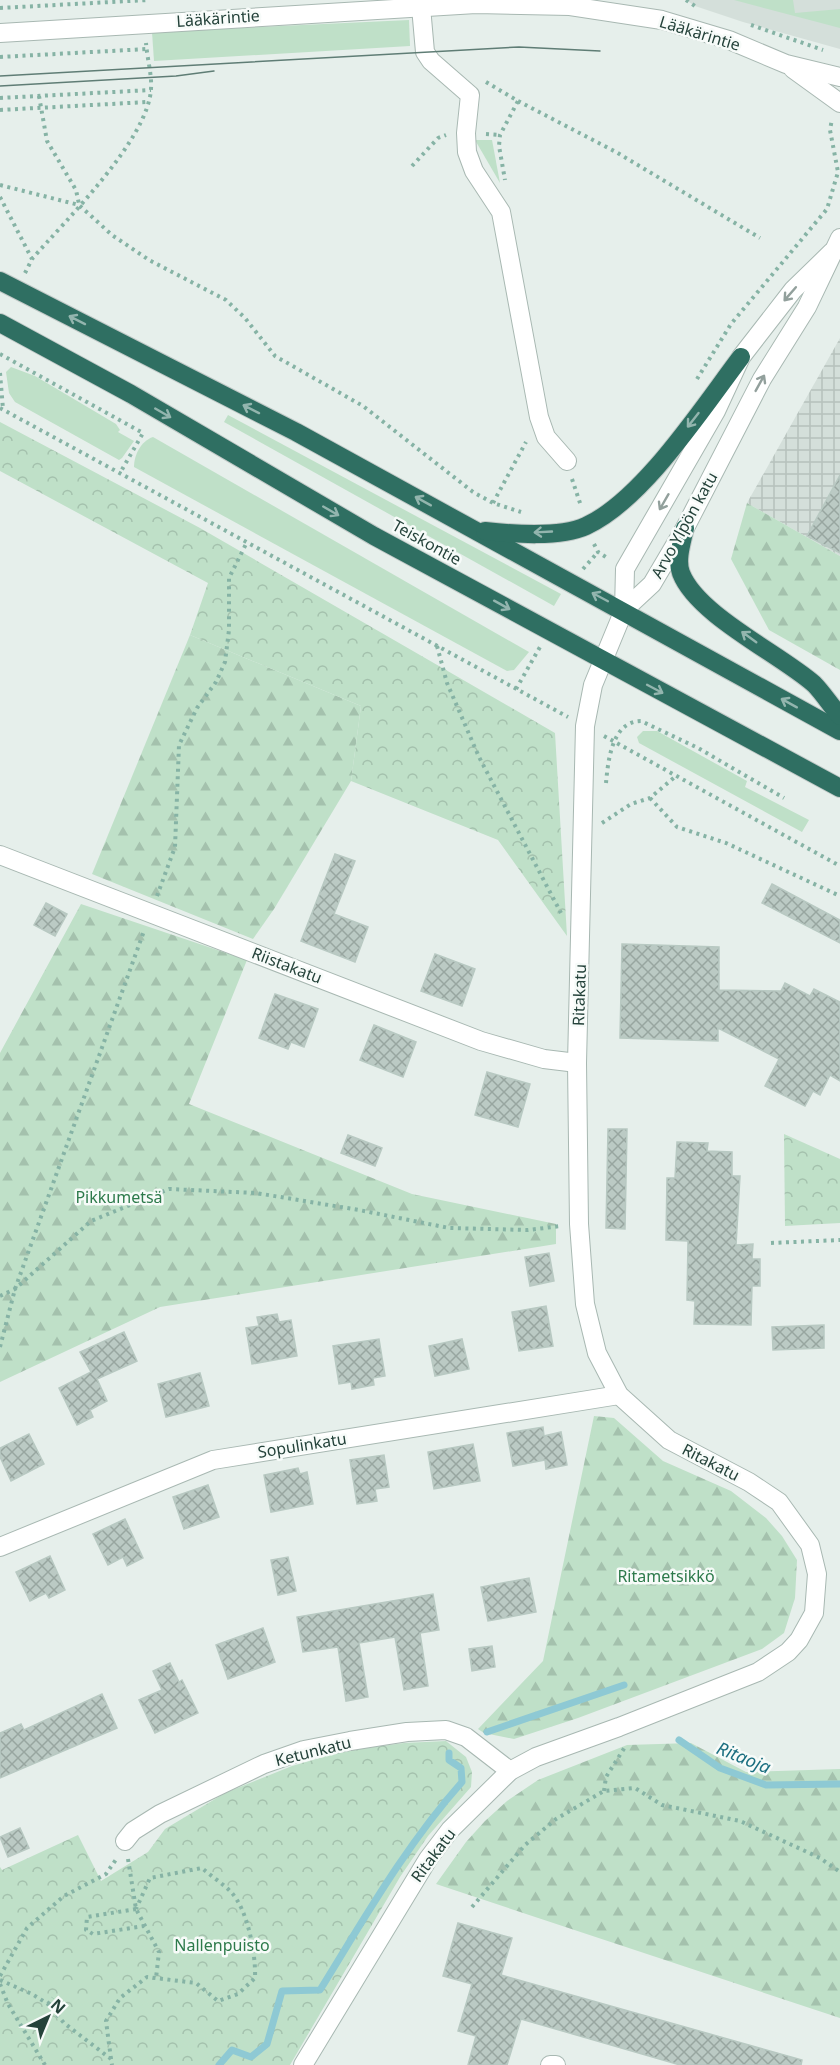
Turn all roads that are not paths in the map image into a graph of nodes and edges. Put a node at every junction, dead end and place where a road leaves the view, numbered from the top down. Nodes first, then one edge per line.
1 (309, 6) edge
2 (421, 7) junction
3 (0, 33) edge
4 (786, 64) junction
5 (840, 77) edge
6 (837, 101) edge
7 (836, 245) edge
8 (0, 281) edge
9 (0, 323) edge
10 (741, 357) junction
11 (567, 461) road end
12 (685, 528) junction
13 (474, 530) junction
14 (624, 610) junction
15 (603, 661) junction
16 (840, 716) edge
17 (840, 731) edge
18 (840, 788) edge
19 (0, 855) edge
20 (577, 1063) junction
21 (618, 1395) junction
22 (0, 1547) edge
23 (510, 1771) junction
24 (125, 1841) road end
25 (303, 2065) edge
26 (550, 2065) edge
27 (556, 2065) edge

1 - 2 street, Lääkärintie
1 - 3 street, Lääkärintie
2 - 4 street, Lääkärintie
2 - 11 street
4 - 5 street, Lääkärintie
4 - 6 street, Lääkärintie
7 -> 10 street, Arvo Ylpön katu
12 -> 7 street, Arvo Ylpön katu
13 -> 8 highway, Teiskontie
9 -> 15 highway, Teiskontie
10 -> 13 highway
10 -> 14 street, Arvo Ylpön katu
12 - 14 street, Arvo Ylpön katu
16 -> 12 highway
14 -> 13 highway, Teiskontie
14 - 15 street, Ritakatu
17 -> 14 highway, Teiskontie
15 -> 18 highway, Teiskontie
15 - 20 street, Ritakatu
19 - 20 street, Riistakatu
20 - 21 street, Ritakatu
21 - 22 street, Sopulinkatu
21 - 23 street, Ritakatu
23 - 24 street, Ketunkatu
23 - 25 street, Ritakatu
26 - 27 street

